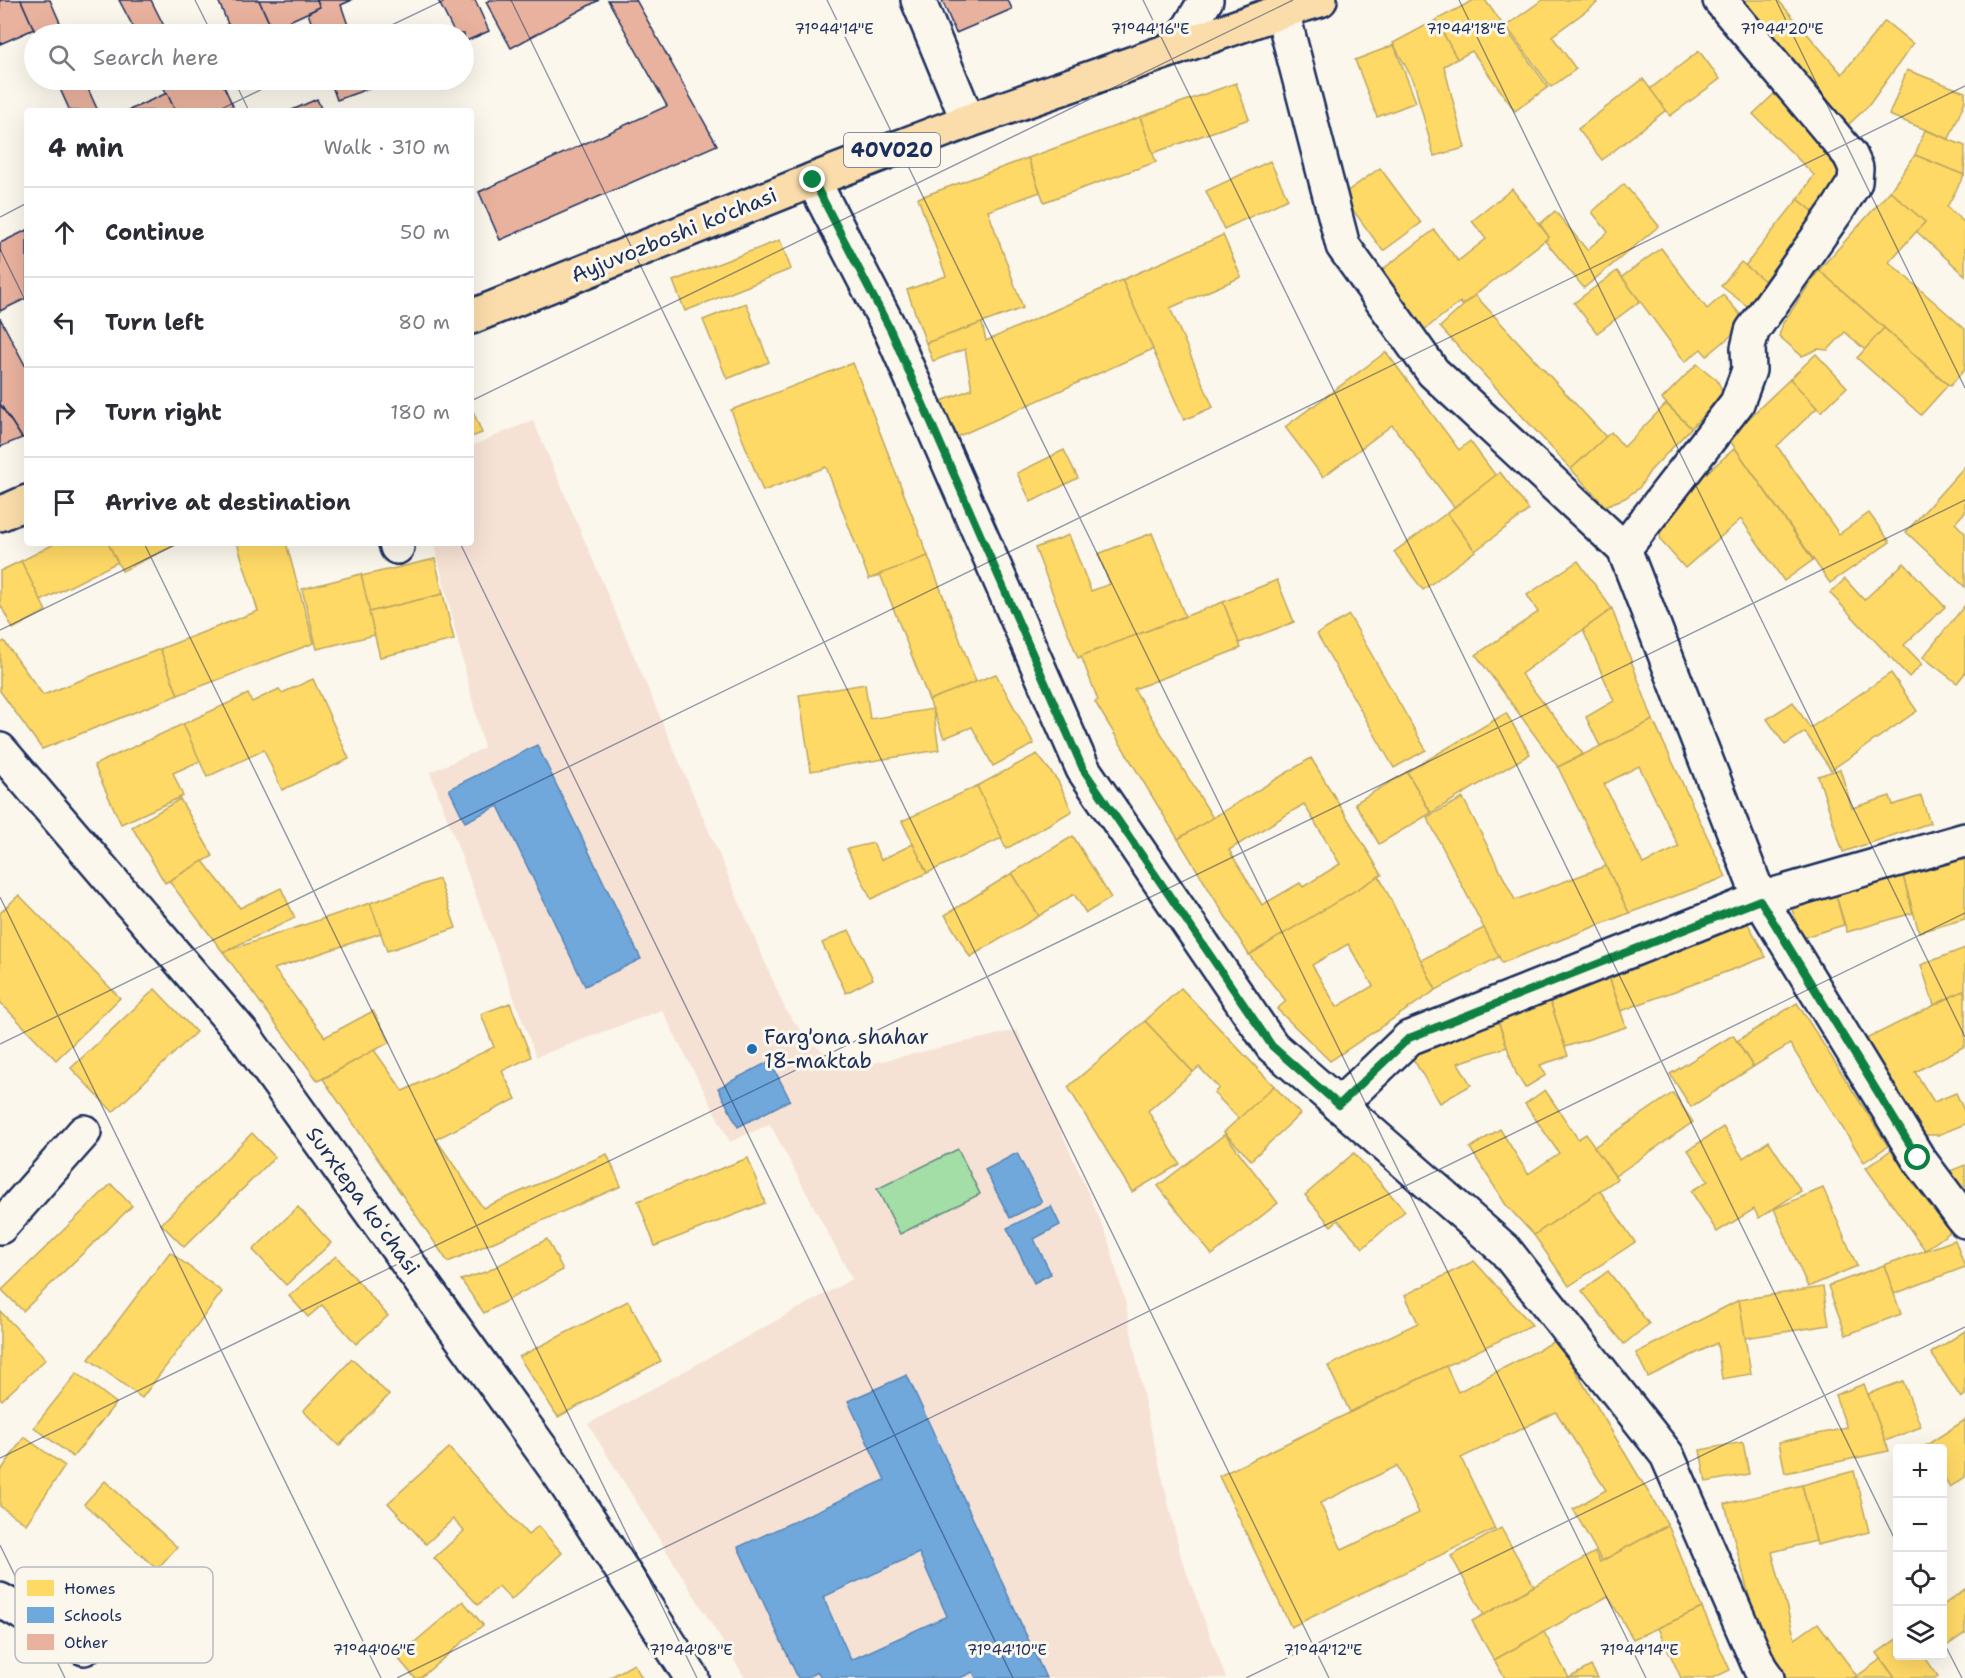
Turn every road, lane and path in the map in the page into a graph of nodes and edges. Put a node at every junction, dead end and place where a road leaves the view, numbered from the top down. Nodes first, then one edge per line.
1 (918, 0) edge
2 (1206, 0) edge
3 (1320, 0) edge
4 (1720, 0) edge
5 (1282, 11) junction
6 (1177, 48) junction
7 (968, 121) junction
8 (813, 180) junction
9 (474, 316) edge
10 (24, 503) edge
11 (0, 514) edge
12 (1624, 549) junction
13 (0, 750) edge
14 (1965, 840) edge
15 (1760, 900) junction
16 (1339, 1105) junction
17 (84, 1132) dead end
18 (1965, 1221) edge
19 (0, 1227) edge
20 (0, 1600) edge
21 (15, 1609) edge
22 (692, 1678) edge
23 (1767, 1678) edge

1 - 7 street
2 - 6 street
3 - 5 main road, Ayjuvozboshi ko'chasi / 40V020
4 - 12 street
5 - 6 main road, Ayjuvozboshi ko'chasi / 40V020
5 - 12 street
6 - 7 main road, Ayjuvozboshi ko'chasi / 40V020
7 - 8 main road, Ayjuvozboshi ko'chasi / 40V020
8 - 9 main road, Ayjuvozboshi ko'chasi / 40V020
8 - 16 street
10 - 11 main road
12 - 15 street
13 - 22 street, Surxtepa koʻchasi
14 - 15 street
15 - 16 street
15 - 18 street
16 - 23 street
17 - 19 street
20 - 21 street

